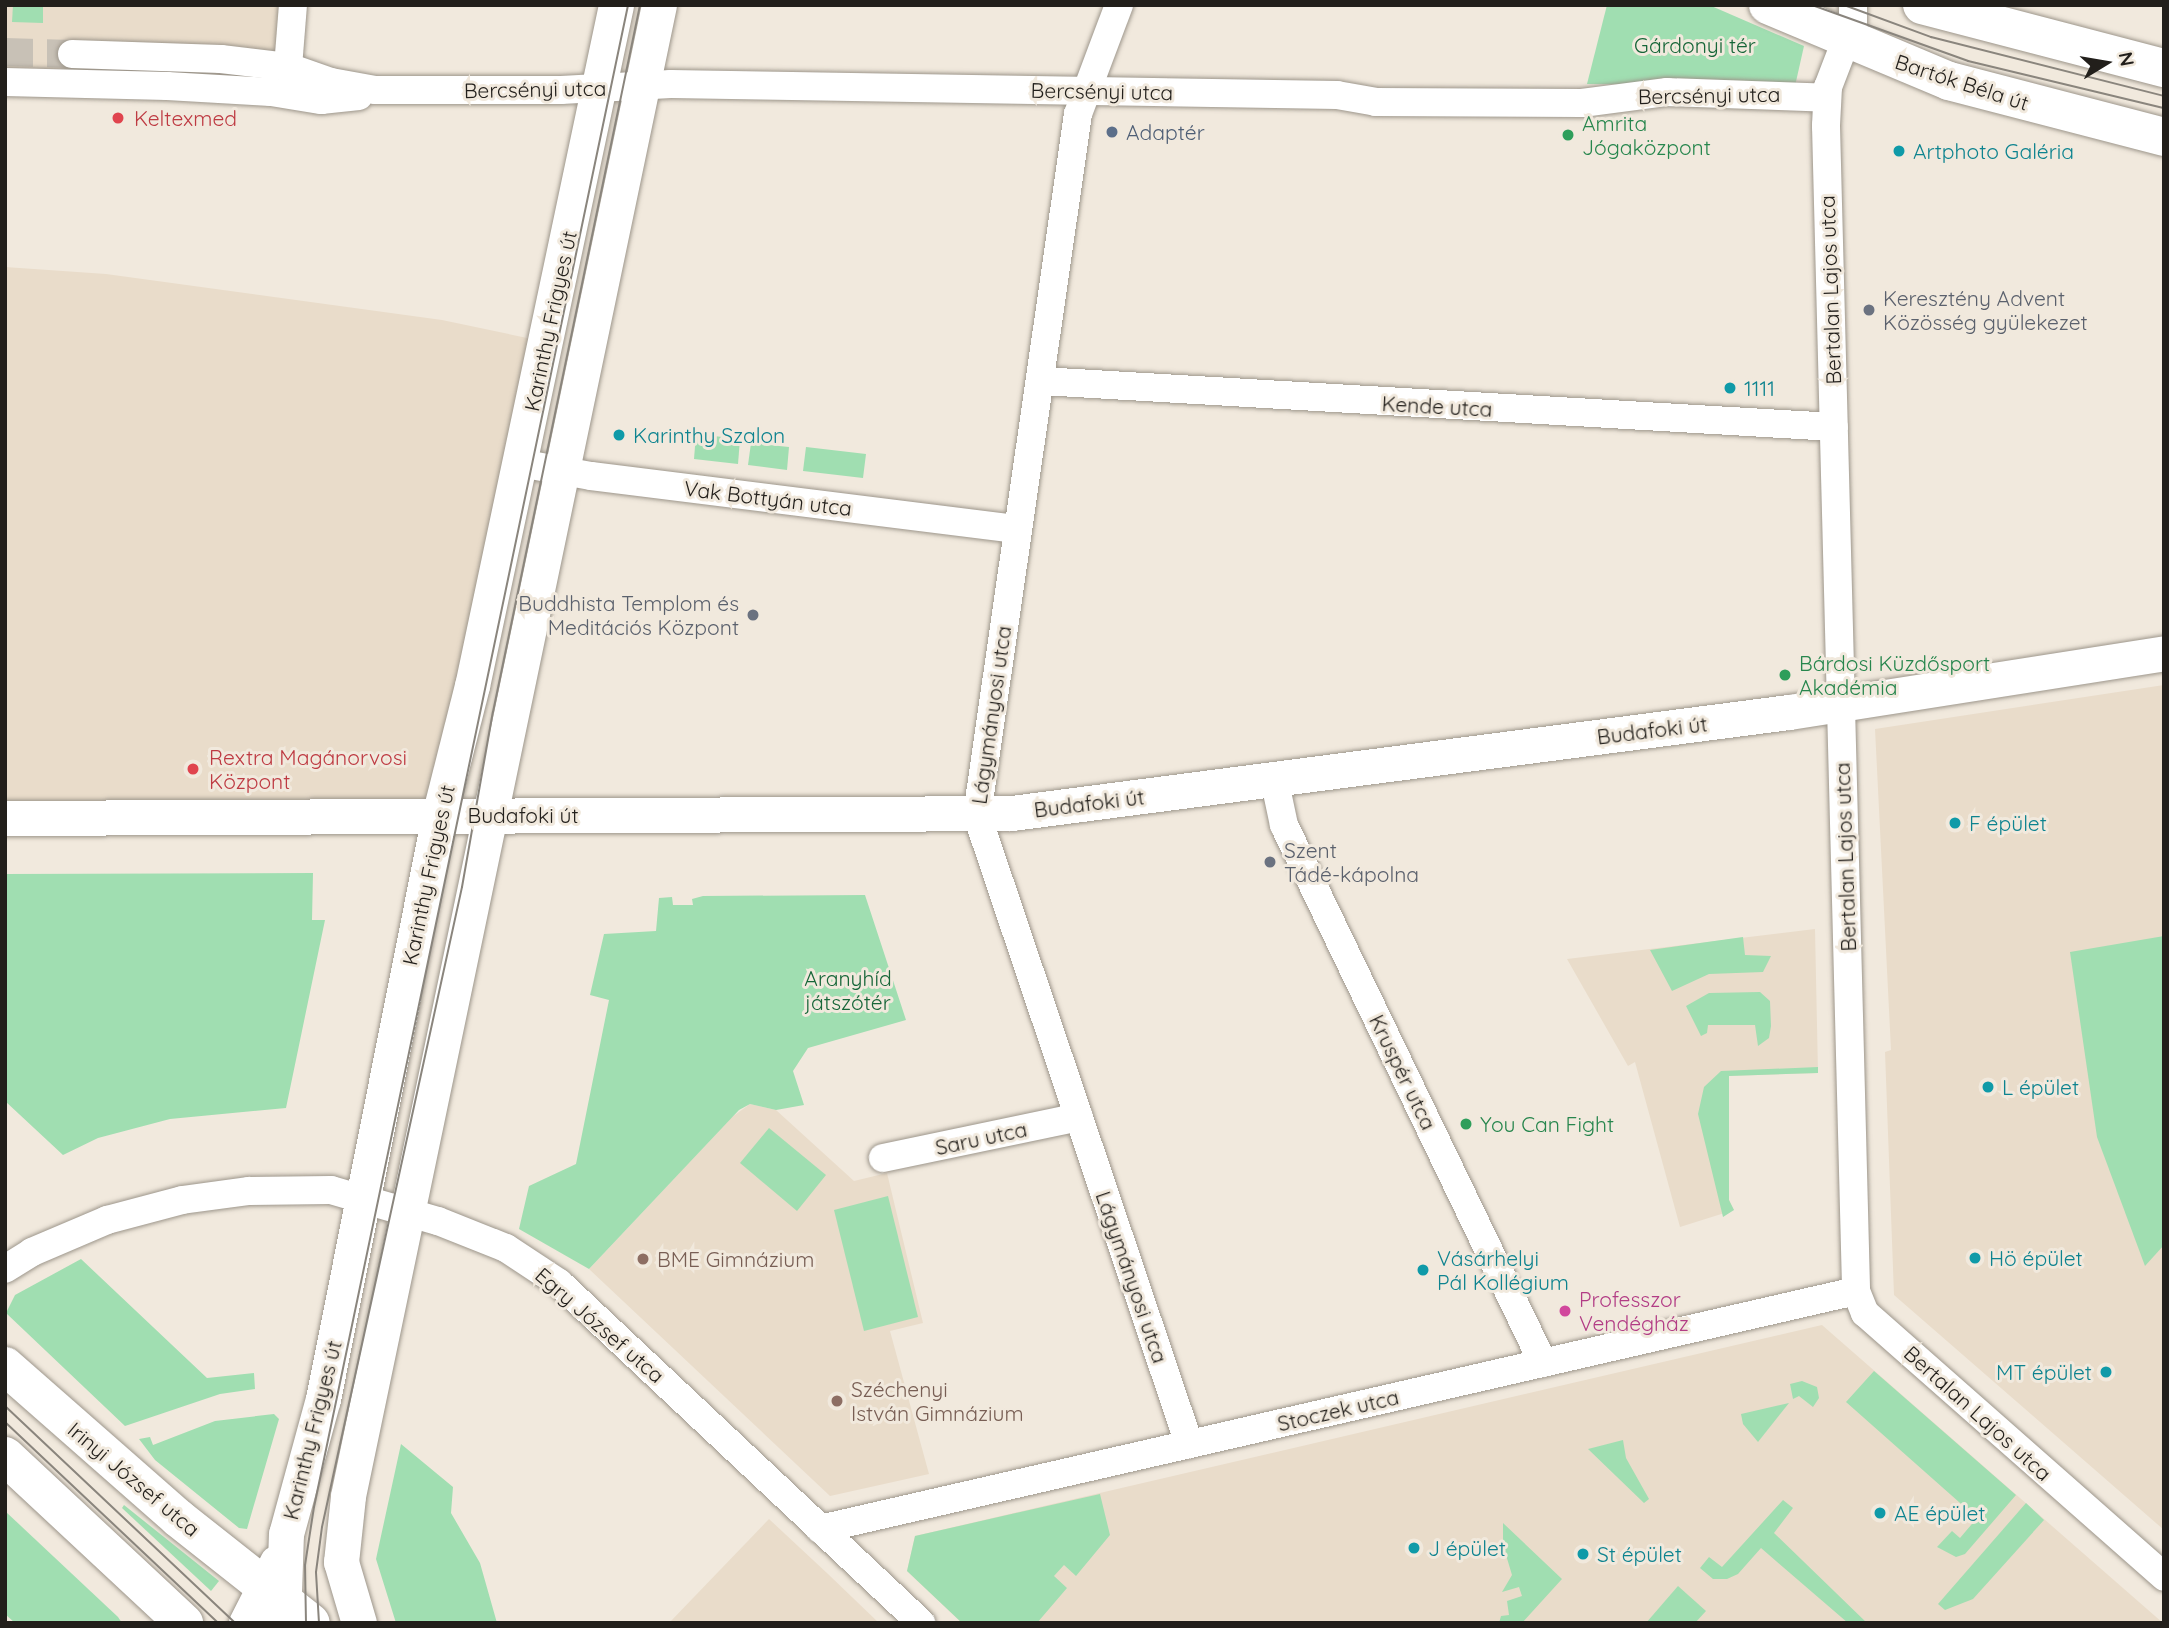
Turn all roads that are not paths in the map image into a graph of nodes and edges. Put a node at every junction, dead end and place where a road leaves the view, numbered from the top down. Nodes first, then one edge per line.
1 (293, 5) edge
2 (616, 5) edge
3 (659, 5) edge
4 (1119, 5) edge
5 (1768, 5) edge
6 (1922, 5) edge
7 (1850, 23) edge
8 (72, 54) tunnel mouth
9 (288, 67) junction
10 (2164, 68) edge
11 (5, 82) edge
12 (641, 86) junction
13 (598, 88) junction
14 (375, 90) junction
15 (1087, 91) junction
16 (1827, 98) junction
17 (2164, 137) edge
18 (1041, 381) junction
19 (1834, 426) junction
20 (520, 463) junction
21 (559, 471) junction
22 (1017, 528) junction
23 (2164, 653) edge
24 (1839, 704) junction
25 (1273, 778) junction
26 (978, 815) junction
27 (439, 816) junction
28 (491, 816) junction
29 (5, 818) edge
30 (1079, 1117) junction
31 (883, 1158) dead end
32 (365, 1199) junction
33 (407, 1210) junction
34 (5, 1269) edge
35 (1856, 1291) junction
36 (1543, 1363) junction
37 (5, 1366) edge
38 (1189, 1444) junction
39 (5, 1457) edge
40 (820, 1529) junction
41 (116, 1560) junction
42 (2164, 1577) edge
43 (286, 1608) edge
44 (150, 1623) edge
45 (184, 1623) edge
46 (246, 1623) edge
47 (359, 1623) edge
48 (921, 1623) edge

1 - 9 street
2 - 13 street, Karinthy Frigyes út
3 - 12 street, Karinthy Frigyes út
4 - 15 street, Lágymányosi utca
5 - 7 main road, Bartók Béla út
6 - 10 main road
7 - 16 street, Bertalan Lajos utca
7 - 17 main road, Bartók Béla út
8 - 9 street, Bercsényi utca
9 - 14 street, Bercsényi utca
11 - 14 street, Bercsényi utca
12 - 13 street, Bercsényi utca
12 - 15 street, Bercsényi utca
12 - 21 street, Karinthy Frigyes út
13 - 14 street, Bercsényi utca
13 - 20 street, Karinthy Frigyes út
15 - 16 street, Bercsényi utca
15 - 18 street, Lágymányosi utca
16 - 19 street, Bertalan Lajos utca
18 - 19 street, Kende utca
18 - 22 street, Lágymányosi utca
19 - 24 street, Bertalan Lajos utca
20 - 21 street, Vak Bottyán utca
20 - 27 street, Karinthy Frigyes út
21 - 22 street, Vak Bottyán utca
21 - 28 street, Karinthy Frigyes út
22 - 26 street, Lágymányosi utca
23 - 24 street, Budafoki út
24 - 25 street, Budafoki út
24 - 35 street, Bertalan Lajos utca
25 - 26 street, Budafoki út
25 - 36 street, Kruspér utca
26 - 28 street, Budafoki út
26 - 30 street, Lágymányosi utca
27 - 28 street, Budafoki út
27 - 29 street, Budafoki út
27 - 32 street, Karinthy Frigyes út
28 - 33 street, Karinthy Frigyes út
30 - 31 street, Saru utca
30 - 38 street, Lágymányosi utca
32 - 33 street, Egry József utca
32 - 34 street, Egry József utca
32 - 43 street, Karinthy Frigyes út
33 - 40 street, Egry József utca
33 - 47 street, Karinthy Frigyes út
35 - 36 street, Stoczek utca
35 - 42 street, Bertalan Lajos utca
36 - 38 street, Stoczek utca
37 - 43 main road, Irinyi József utca
38 - 40 street, Stoczek utca
39 - 41 main road
40 - 48 street, Egry József utca
41 - 44 main road
41 - 45 main road
43 - 46 street

